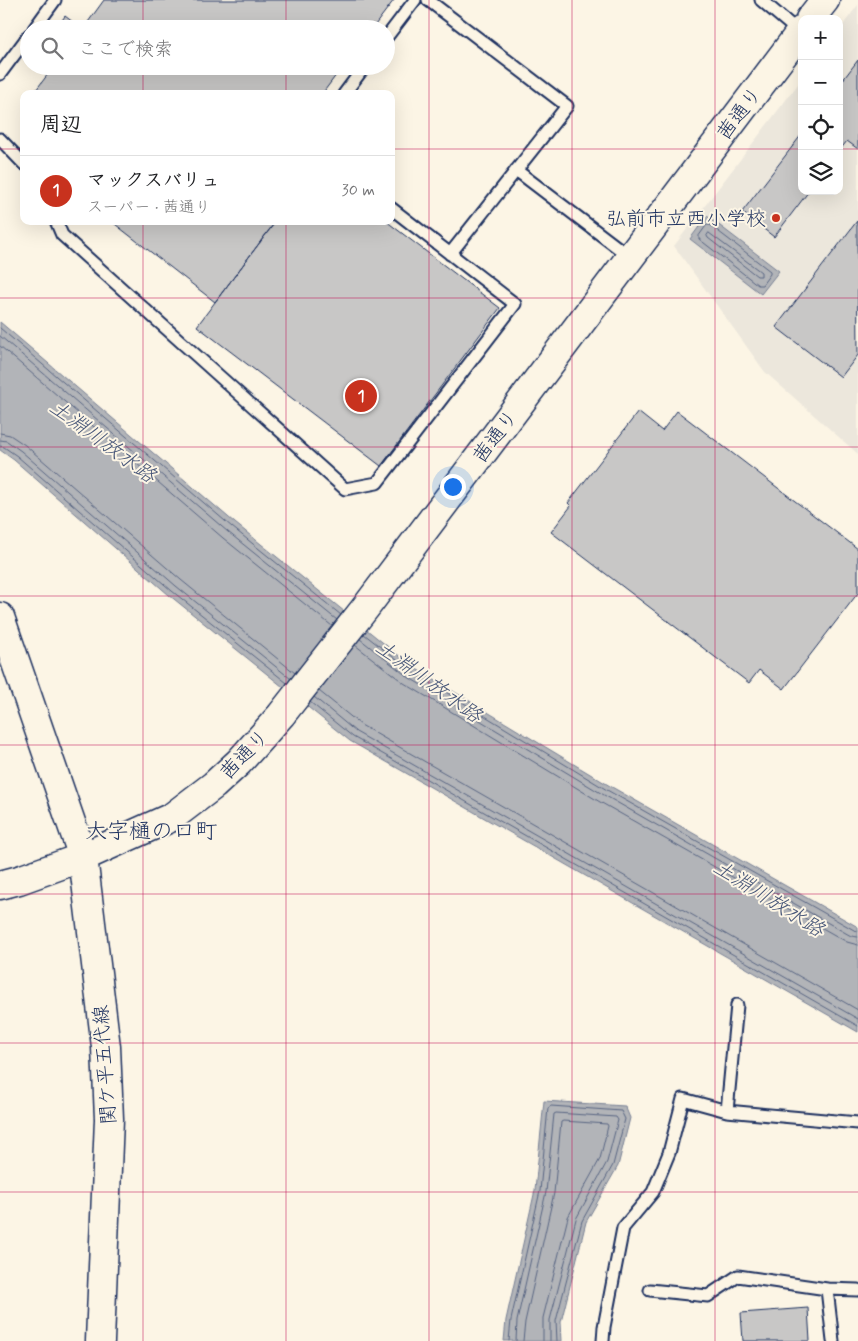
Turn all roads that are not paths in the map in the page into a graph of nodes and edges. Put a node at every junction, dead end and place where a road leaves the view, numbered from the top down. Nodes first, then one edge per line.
1 (55, 0) edge
2 (415, 0) edge
3 (428, 0) edge
4 (760, 0) edge
5 (811, 15) edge
6 (41, 20) edge
7 (395, 26) edge
8 (798, 32) edge
9 (20, 47) edge
10 (0, 74) edge
11 (358, 75) edge
12 (347, 90) edge
13 (0, 139) edge
14 (20, 160) edge
15 (516, 170) junction
16 (395, 211) edge
17 (58, 225) edge
18 (450, 254) junction
19 (630, 257) junction
20 (0, 617) edge
21 (83, 857) junction
22 (10, 882) edge
23 (737, 1005) dead end
24 (727, 1111) junction
25 (858, 1123) edge
26 (828, 1289) junction
27 (650, 1290) dead end
28 (858, 1290) edge
29 (100, 1341) edge
30 (603, 1341) edge
31 (833, 1341) edge

1 - 6 lane
2 - 7 lane
3 - 15 lane
4 - 5 lane
8 - 19 street, 茜通り
9 - 10 lane
11 - 12 lane
13 - 14 lane
15 - 18 lane
15 - 19 lane
16 - 18 lane
17 - 18 lane
19 - 21 street, 茜通り
20 - 21 street, 関ケ平五代線
21 - 22 street
21 - 29 street, 関ケ平五代線
23 - 24 lane
24 - 25 lane
24 - 30 lane
26 - 27 lane
26 - 28 lane
26 - 31 lane

